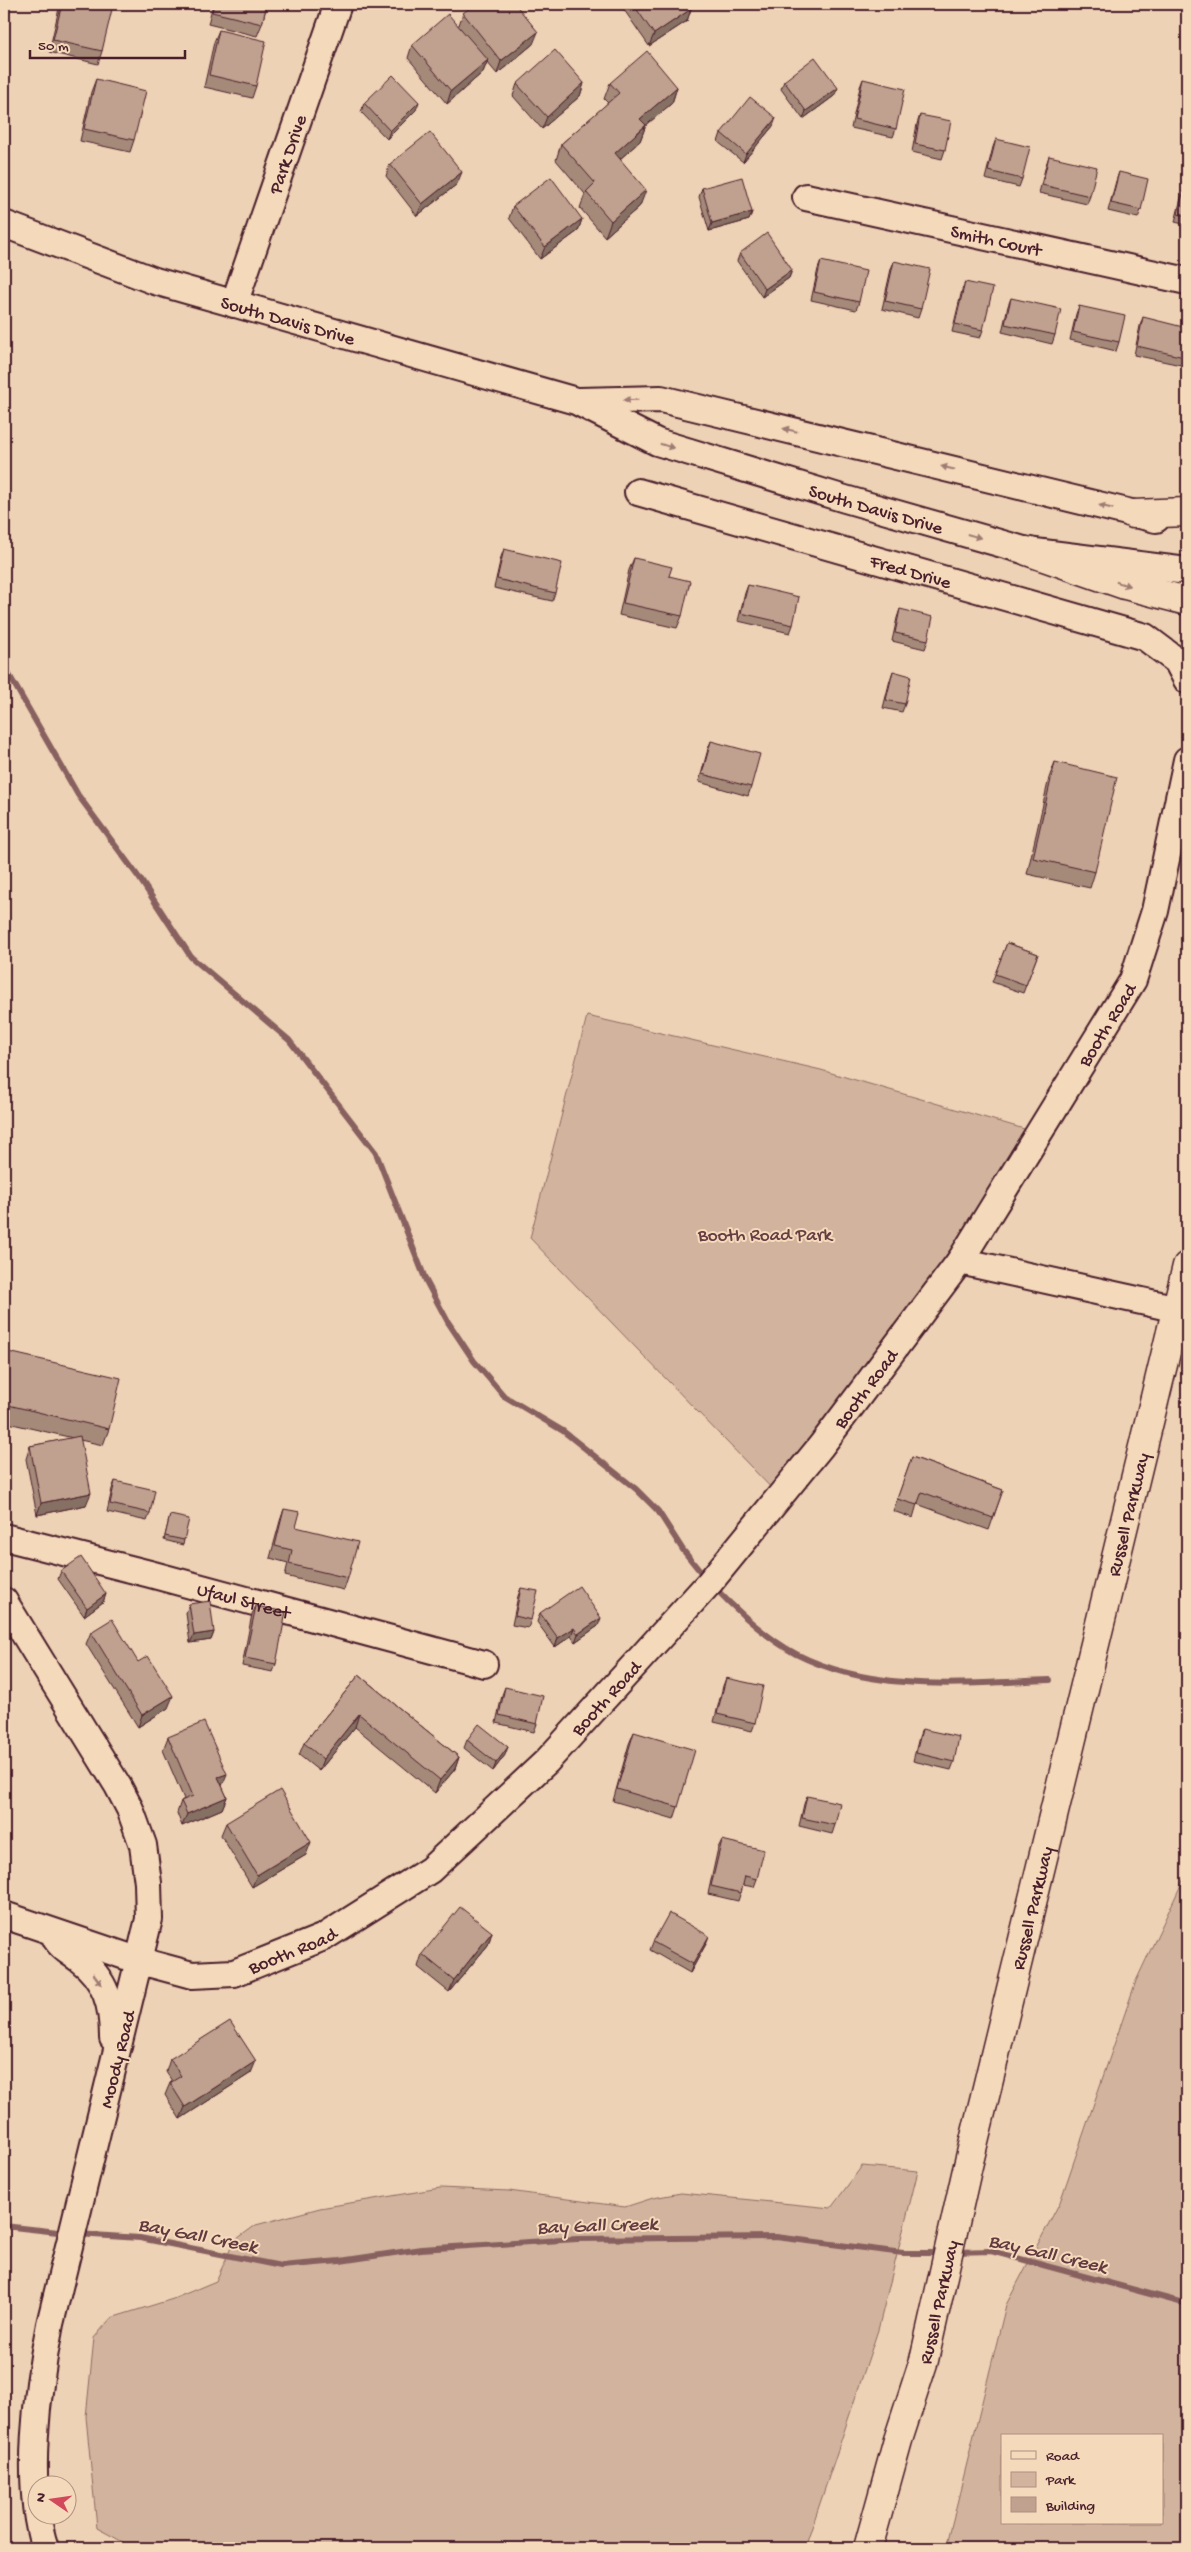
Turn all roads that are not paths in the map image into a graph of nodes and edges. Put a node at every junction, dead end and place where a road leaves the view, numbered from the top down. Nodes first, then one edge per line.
1 (338, 4) edge
2 (806, 196) dead end
3 (4, 224) edge
4 (1187, 281) edge
5 (234, 304) junction
6 (576, 402) junction
7 (638, 492) dead end
8 (1187, 512) edge
9 (1133, 514) junction
10 (1187, 526) edge
11 (1028, 551) junction
12 (1187, 571) edge
13 (1187, 602) edge
14 (1182, 670) edge
15 (1187, 760) edge
16 (960, 1261) junction
17 (1187, 1266) edge
18 (1182, 1310) edge
19 (4, 1537) edge
20 (4, 1601) edge
21 (484, 1664) dead end
22 (4, 1915) edge
23 (52, 1933) junction
24 (140, 1961) junction
25 (113, 2068) junction
26 (44, 2548) edge
27 (868, 2548) edge

1 - 5 street, Park Drive
2 - 4 street, Smith Court
3 - 5 street, South Davis Drive
5 - 6 street, South Davis Drive
9 -> 6 street, South Davis Drive
6 -> 11 street, South Davis Drive
7 - 14 street, Fred Drive
8 - 9 main road
9 - 10 street, South Davis Drive
11 - 12 street, South Davis Drive
11 -> 13 main road
15 - 16 street, Booth Road
16 - 18 street
16 - 24 street, Booth Road
17 - 18 main road, Russell Parkway
18 - 27 main road, Russell Parkway
19 - 21 street, Ufaul Street
20 - 24 street, Moody Road
22 - 23 street, Booth Road
23 - 24 street, Booth Road
23 -> 25 street
24 - 25 street, Moody Road
25 - 26 street, Moody Road

